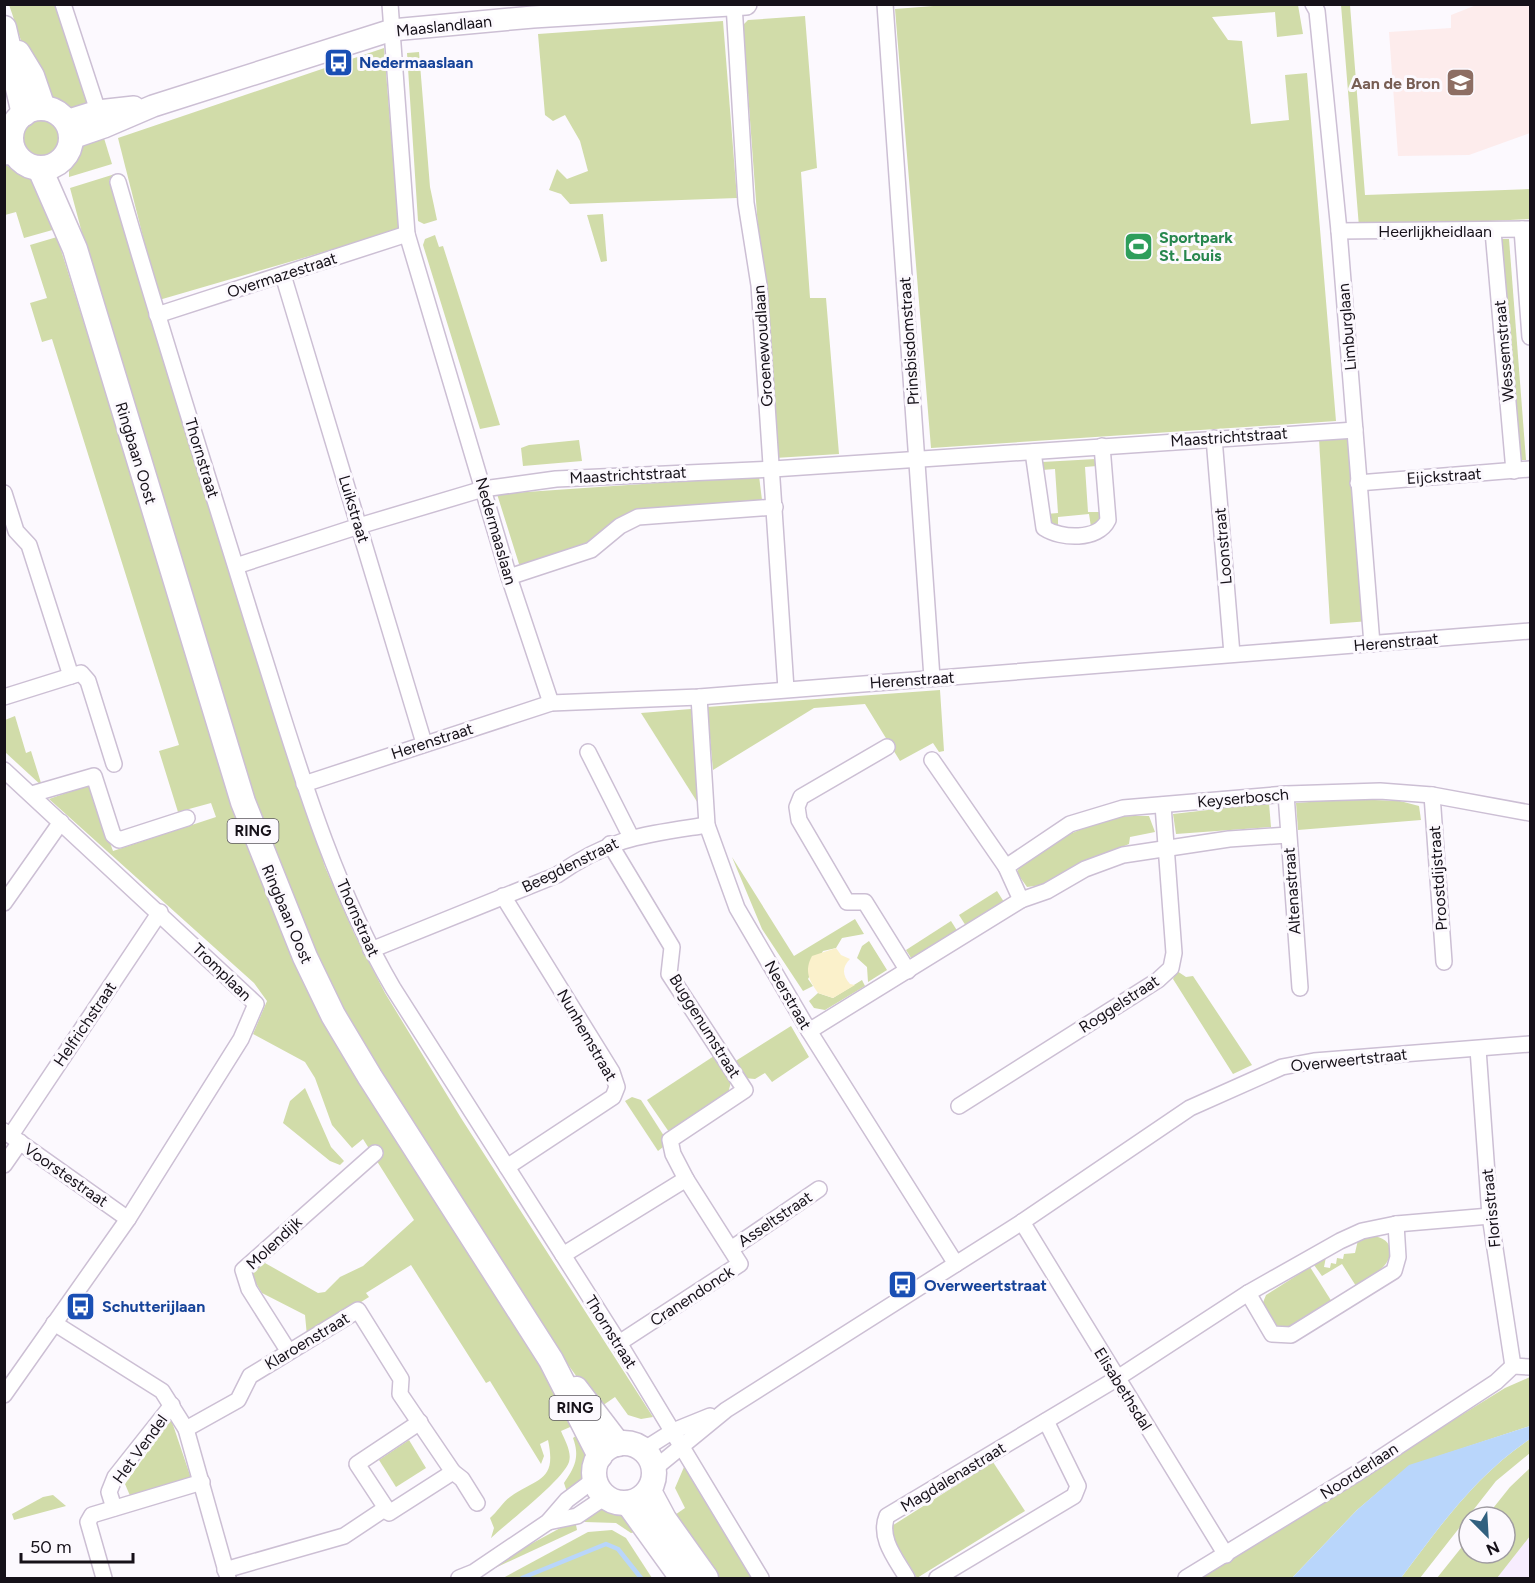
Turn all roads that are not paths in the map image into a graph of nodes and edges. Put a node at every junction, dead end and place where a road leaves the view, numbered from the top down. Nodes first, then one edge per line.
1 (63, 4) edge
2 (390, 4) edge
3 (885, 4) edge
4 (738, 5) edge
5 (1316, 7) edge
6 (5, 29) edge
7 (392, 30) junction
8 (153, 106) junction
9 (34, 111) junction
10 (98, 111) junction
11 (69, 130) junction
12 (9, 147) edge
13 (50, 165) junction
14 (118, 182) dead end
15 (1526, 229) edge
16 (1339, 231) junction
17 (1493, 231) junction
18 (408, 234) junction
19 (283, 275) junction
20 (157, 315) junction
21 (1530, 337) edge
22 (1355, 430) junction
23 (1214, 438) junction
24 (1102, 446) junction
25 (1033, 452) junction
26 (918, 458) junction
27 (773, 469) junction
28 (1530, 469) edge
29 (1514, 471) junction
30 (1358, 483) junction
31 (483, 489) junction
32 (4, 493) edge
33 (775, 507) junction
34 (359, 526) junction
35 (236, 566) junction
36 (508, 577) junction
37 (1530, 630) edge
38 (1372, 644) junction
39 (1232, 654) junction
40 (71, 676) junction
41 (932, 678) junction
42 (786, 689) junction
43 (4, 697) edge
44 (699, 697) junction
45 (551, 703) junction
46 (424, 743) junction
47 (887, 747) dead end
48 (588, 752) dead end
49 (932, 760) dead end
50 (114, 764) dead end
51 (4, 770) edge
52 (304, 784) junction
53 (32, 794) junction
54 (1286, 794) junction
55 (1432, 795) junction
56 (1163, 805) junction
57 (1530, 813) edge
58 (187, 818) dead end
59 (61, 822) junction
60 (707, 825) junction
61 (1288, 835) junction
62 (631, 837) junction
63 (610, 844) junction
64 (1168, 850) junction
65 (1006, 867) junction
66 (503, 896) junction
67 (1021, 900) junction
68 (4, 903) edge
69 (160, 912) junction
70 (371, 950) junction
71 (1444, 962) dead end
72 (909, 971) junction
73 (1300, 988) dead end
74 (809, 1031) junction
75 (1530, 1044) edge
76 (1478, 1049) junction
77 (959, 1106) dead end
78 (12, 1136) edge
79 (375, 1153) dead end
80 (4, 1165) edge
81 (507, 1167) junction
82 (686, 1179) junction
83 (819, 1190) dead end
84 (1490, 1216) junction
85 (128, 1219) junction
86 (1022, 1222) junction
87 (1396, 1224) junction
88 (731, 1249) junction
89 (563, 1255) junction
90 (956, 1264) junction
91 (1248, 1293) junction
92 (54, 1323) junction
93 (619, 1343) junction
94 (289, 1352) junction
95 (1513, 1366) junction
96 (1530, 1367) edge
97 (1116, 1379) junction
98 (7, 1386) edge
99 (172, 1405) junction
100 (726, 1410) junction
101 (1046, 1421) junction
102 (420, 1422) junction
103 (186, 1429) junction
104 (673, 1431) junction
105 (681, 1446) junction
106 (609, 1450) junction
107 (649, 1470) junction
108 (453, 1472) junction
109 (202, 1482) junction
110 (609, 1493) junction
111 (477, 1503) dead end
112 (114, 1508) junction
113 (386, 1508) junction
114 (1226, 1555) junction
115 (226, 1574) edge
116 (476, 1575) edge
117 (104, 1578) edge
118 (459, 1578) edge
119 (682, 1578) edge
120 (706, 1578) edge
121 (761, 1578) edge
122 (907, 1578) edge
123 (937, 1578) edge
124 (1186, 1578) edge

1 - 10 street
2 - 7 street, Nedermaaslaan
3 - 26 street, Prinsbisdomstraat
4 - 7 street, Maaslandlaan
4 - 27 street, Groenewoudlaan
5 - 16 street, Limburglaan
6 - 9 main road
7 - 8 street, Maaslandlaan
7 - 18 street, Nedermaaslaan
8 - 10 street, Maaslandlaan
8 - 11 street, Maaslandlaan
9 - 11 main road
9 - 12 main road
10 - 11 street, Maaslandlaan
11 - 13 main road
12 - 13 main road
13 - 106 main road, Ringbaan Oost / RING
14 - 20 street, Thornstraat
15 - 17 street, Heerlijkheidlaan
15 - 21 street, Wessemstraat
16 - 17 street, Heerlijkheidlaan
16 - 22 street, Limburglaan
17 - 29 street, Wessemstraat
18 - 19 street, Overmazestraat
18 - 31 street, Nedermaaslaan
19 - 20 street, Overmazestraat
19 - 34 street, Luikstraat
20 - 35 street, Thornstraat
22 - 23 street, Maastrichtstraat
22 - 30 street, Limburglaan
23 - 24 street, Maastrichtstraat
23 - 39 street, Loonstraat
24 - 25 street, Maastrichtstraat
24 - 25 street
25 - 26 street, Maastrichtstraat
26 - 27 street, Maastrichtstraat
26 - 41 street, Prinsbisdomstraat
27 - 31 street, Maastrichtstraat
27 - 33 street, Groenewoudlaan
28 - 29 street, Eijckstraat
29 - 30 street, Eijckstraat
30 - 38 street, Limburglaan
31 - 34 street, Maastrichtstraat
31 - 36 street, Nedermaaslaan
32 - 40 street
33 - 36 street
33 - 42 street, Groenewoudlaan
34 - 35 street, Maastrichtstraat
34 - 46 street, Luikstraat
35 - 52 street, Thornstraat
36 - 45 street, Nedermaaslaan
37 - 38 street, Herenstraat
38 - 39 street, Herenstraat
39 - 41 street, Herenstraat
40 - 43 street
40 - 50 street
41 - 42 street, Herenstraat
42 - 44 street, Herenstraat
44 - 45 street, Herenstraat
44 - 60 street, Neerstraat
45 - 46 street, Herenstraat
46 - 52 street, Herenstraat
47 - 72 street
48 - 62 street
49 - 65 street
51 - 53 street, Tromplaan
52 - 70 street, Thornstraat
53 - 58 street
53 - 59 street, Tromplaan
54 - 55 street, Keyserbosch
54 - 56 street, Keyserbosch
54 - 61 street, Altenastraat
55 - 57 street, Keyserbosch
55 - 71 street, Proostdijstraat
56 - 64 street, Roggelstraat
56 - 65 street, Keyserbosch
59 - 68 street
59 - 69 street, Tromplaan
60 - 62 street, Beegdenstraat
60 - 74 street, Neerstraat
61 - 64 street
61 - 73 street, Altenastraat
62 - 63 street, Beegdenstraat
63 - 66 street, Beegdenstraat
63 - 82 street, Buggenumstraat
64 - 67 street
64 - 77 street, Roggelstraat
65 - 67 street
66 - 70 street, Beegdenstraat
66 - 81 street, Nunhemstraat
67 - 72 street
69 - 78 street, Helfrichstraat
69 - 85 street, Tromplaan
70 - 81 street, Thornstraat
72 - 74 street
74 - 90 street, Neerstraat
75 - 76 street, Overweertstraat
76 - 84 street, Florisstraat
76 - 86 street, Overweertstraat
78 - 80 street, Helfrichstraat
78 - 85 street, Voorstestraat
79 - 94 street, Molendijk
81 - 89 street, Thornstraat
82 - 88 street, Cranendonck
82 - 89 street
83 - 88 street, Asseltstraat
84 - 87 street, Magdalenastraat
84 - 95 street, Florisstraat
85 - 92 street
86 - 90 street, Overweertstraat
86 - 97 street, Elisabethsdal
87 - 91 street, Magdalenastraat
87 - 91 street
88 - 93 street, Cranendonck
89 - 93 street, Thornstraat
90 - 100 street, Overweertstraat
91 - 97 street, Magdalenastraat
92 - 98 street
92 - 99 street
93 - 104 street, Thornstraat
94 - 102 street, Klaroenstraat
94 - 103 street, Klaroenstraat
95 - 96 street
95 - 114 street, Noorderlaan
97 - 101 street, Magdalenastraat
97 - 114 street, Elisabethsdal
99 - 103 street
99 - 112 street, Het Vendel
100 - 104 street, Overweertstraat
100 - 105 street, Overweertstraat
101 - 122 street, Magdalenastraat
101 - 123 street
102 - 108 street, Klaroenstraat
102 - 113 street
103 - 109 street
104 - 105 street, Thornstraat
104 - 107 street, Overweertstraat
105 - 107 street, Overweertstraat
105 - 121 street, Thornstraat
106 - 107 main road
106 - 110 main road
107 - 110 main road
107 - 120 main road
108 - 111 street, Klaroenstraat
108 - 113 street
109 - 112 street, Het Vendel
109 - 115 street
110 - 116 street
110 - 119 main road
112 - 117 street
113 - 115 street
114 - 124 street, Noorderlaan
116 - 118 street

